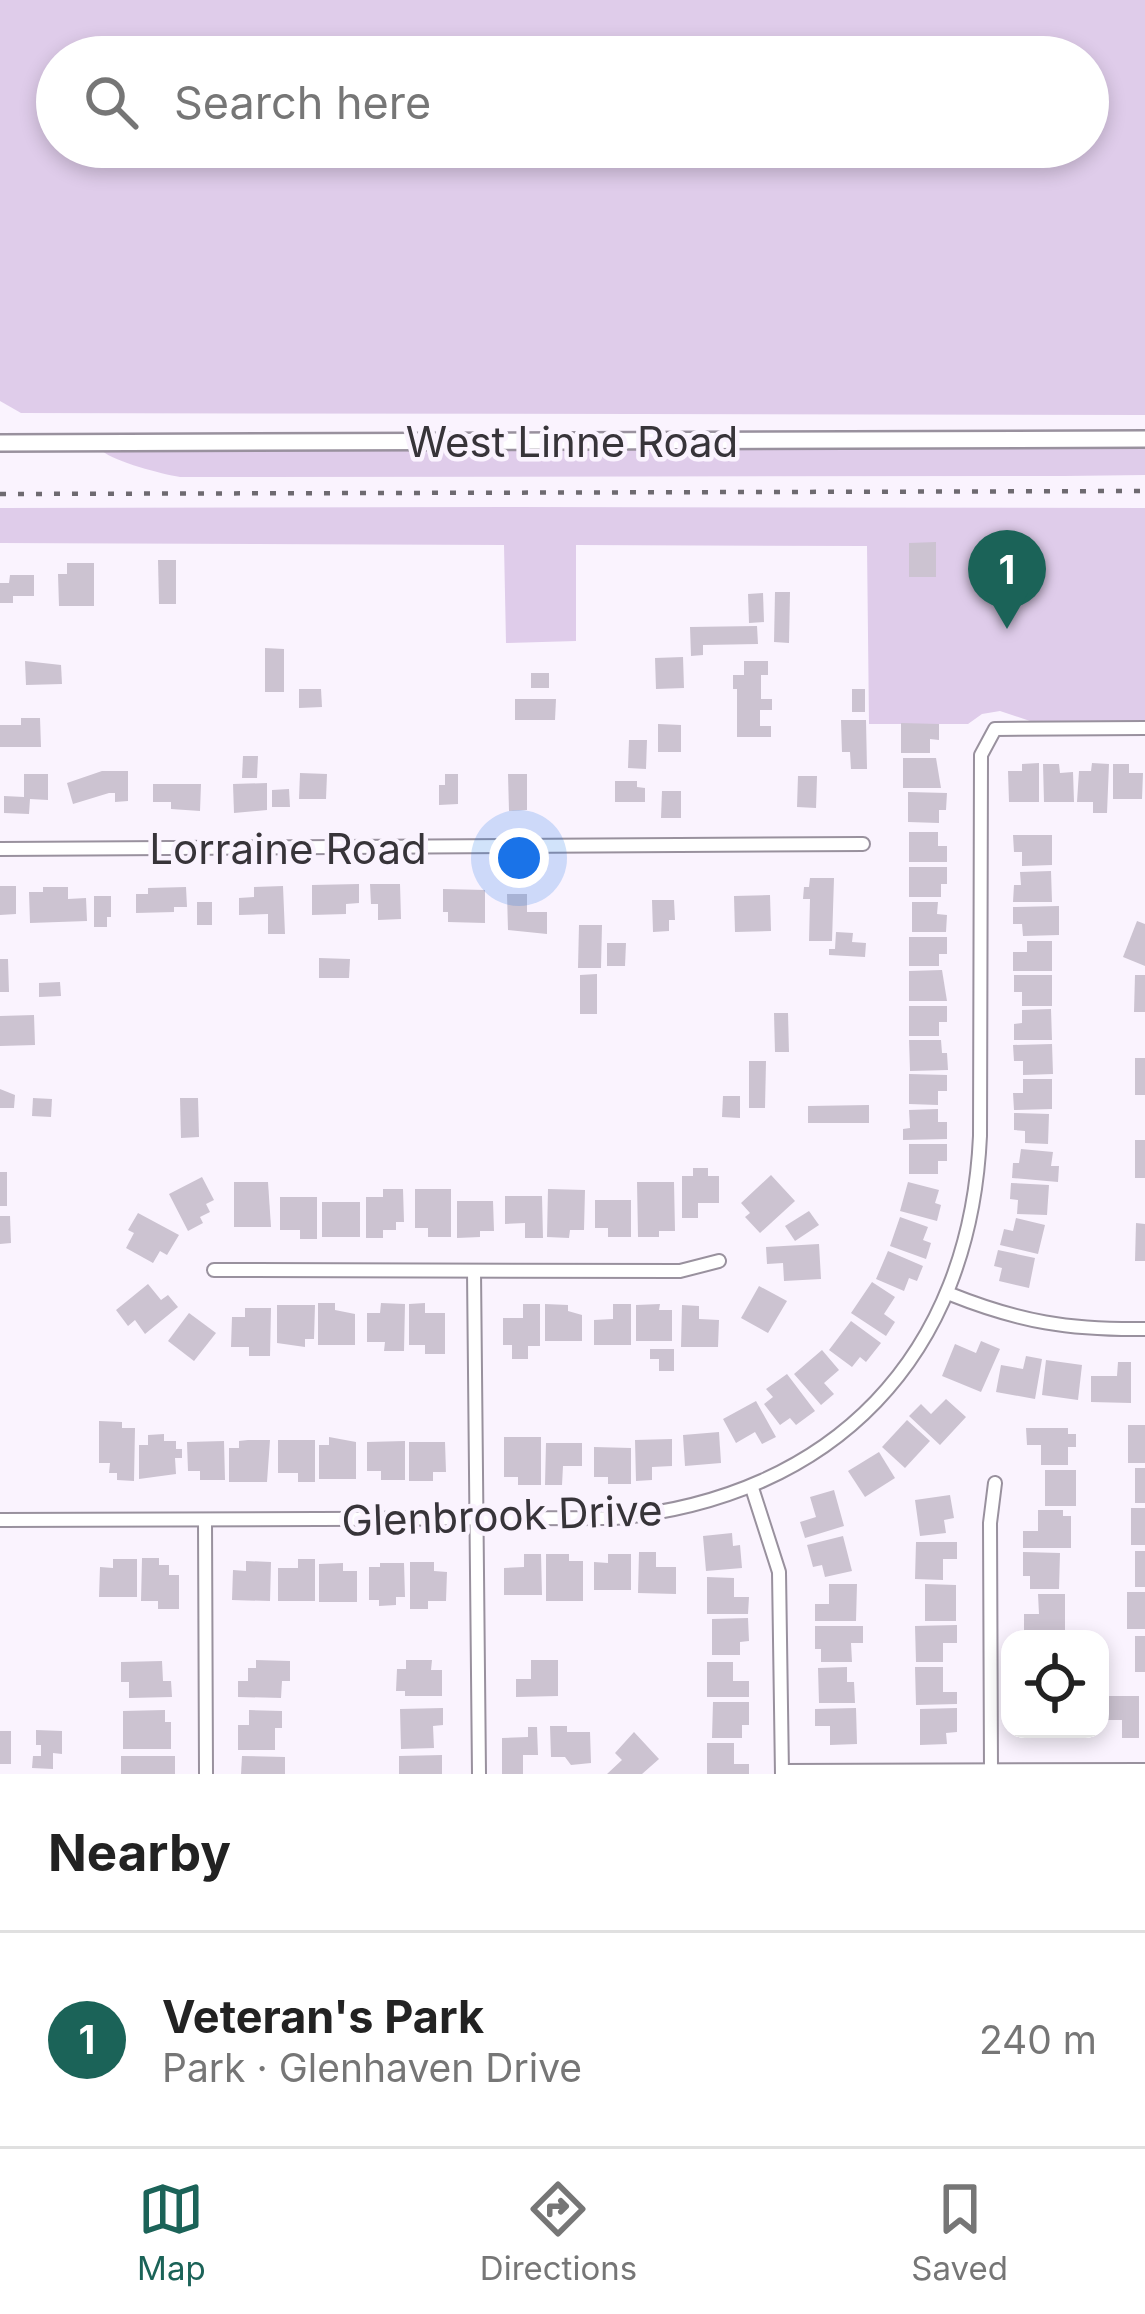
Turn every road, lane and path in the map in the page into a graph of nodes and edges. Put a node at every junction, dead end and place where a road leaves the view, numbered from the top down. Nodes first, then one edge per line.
1 (1145, 439) edge
2 (0, 443) edge
3 (1145, 728) edge
4 (863, 844) dead end
5 (0, 849) edge
6 (718, 1262) dead end
7 (214, 1270) dead end
8 (474, 1271) junction
9 (950, 1294) junction
10 (1145, 1329) edge
11 (995, 1484) dead end
12 (752, 1489) junction
13 (0, 1520) edge
14 (475, 1520) junction
15 (206, 1521) junction
16 (991, 1769) junction
17 (1145, 1769) edge
18 (782, 1772) edge
19 (206, 1774) edge
20 (479, 1774) edge

1 - 2 street, West Linne Road
3 - 9 street, Glenbrook Drive
4 - 5 street, Lorraine Road
6 - 8 street
7 - 8 street
8 - 14 street
9 - 10 street
9 - 12 street, Glenbrook Drive
11 - 16 street
12 - 14 street, Glenbrook Drive
12 - 18 street
13 - 15 street, Glenbrook Drive
14 - 15 street, Glenbrook Drive
14 - 20 street
15 - 19 street
16 - 17 street
16 - 18 street

